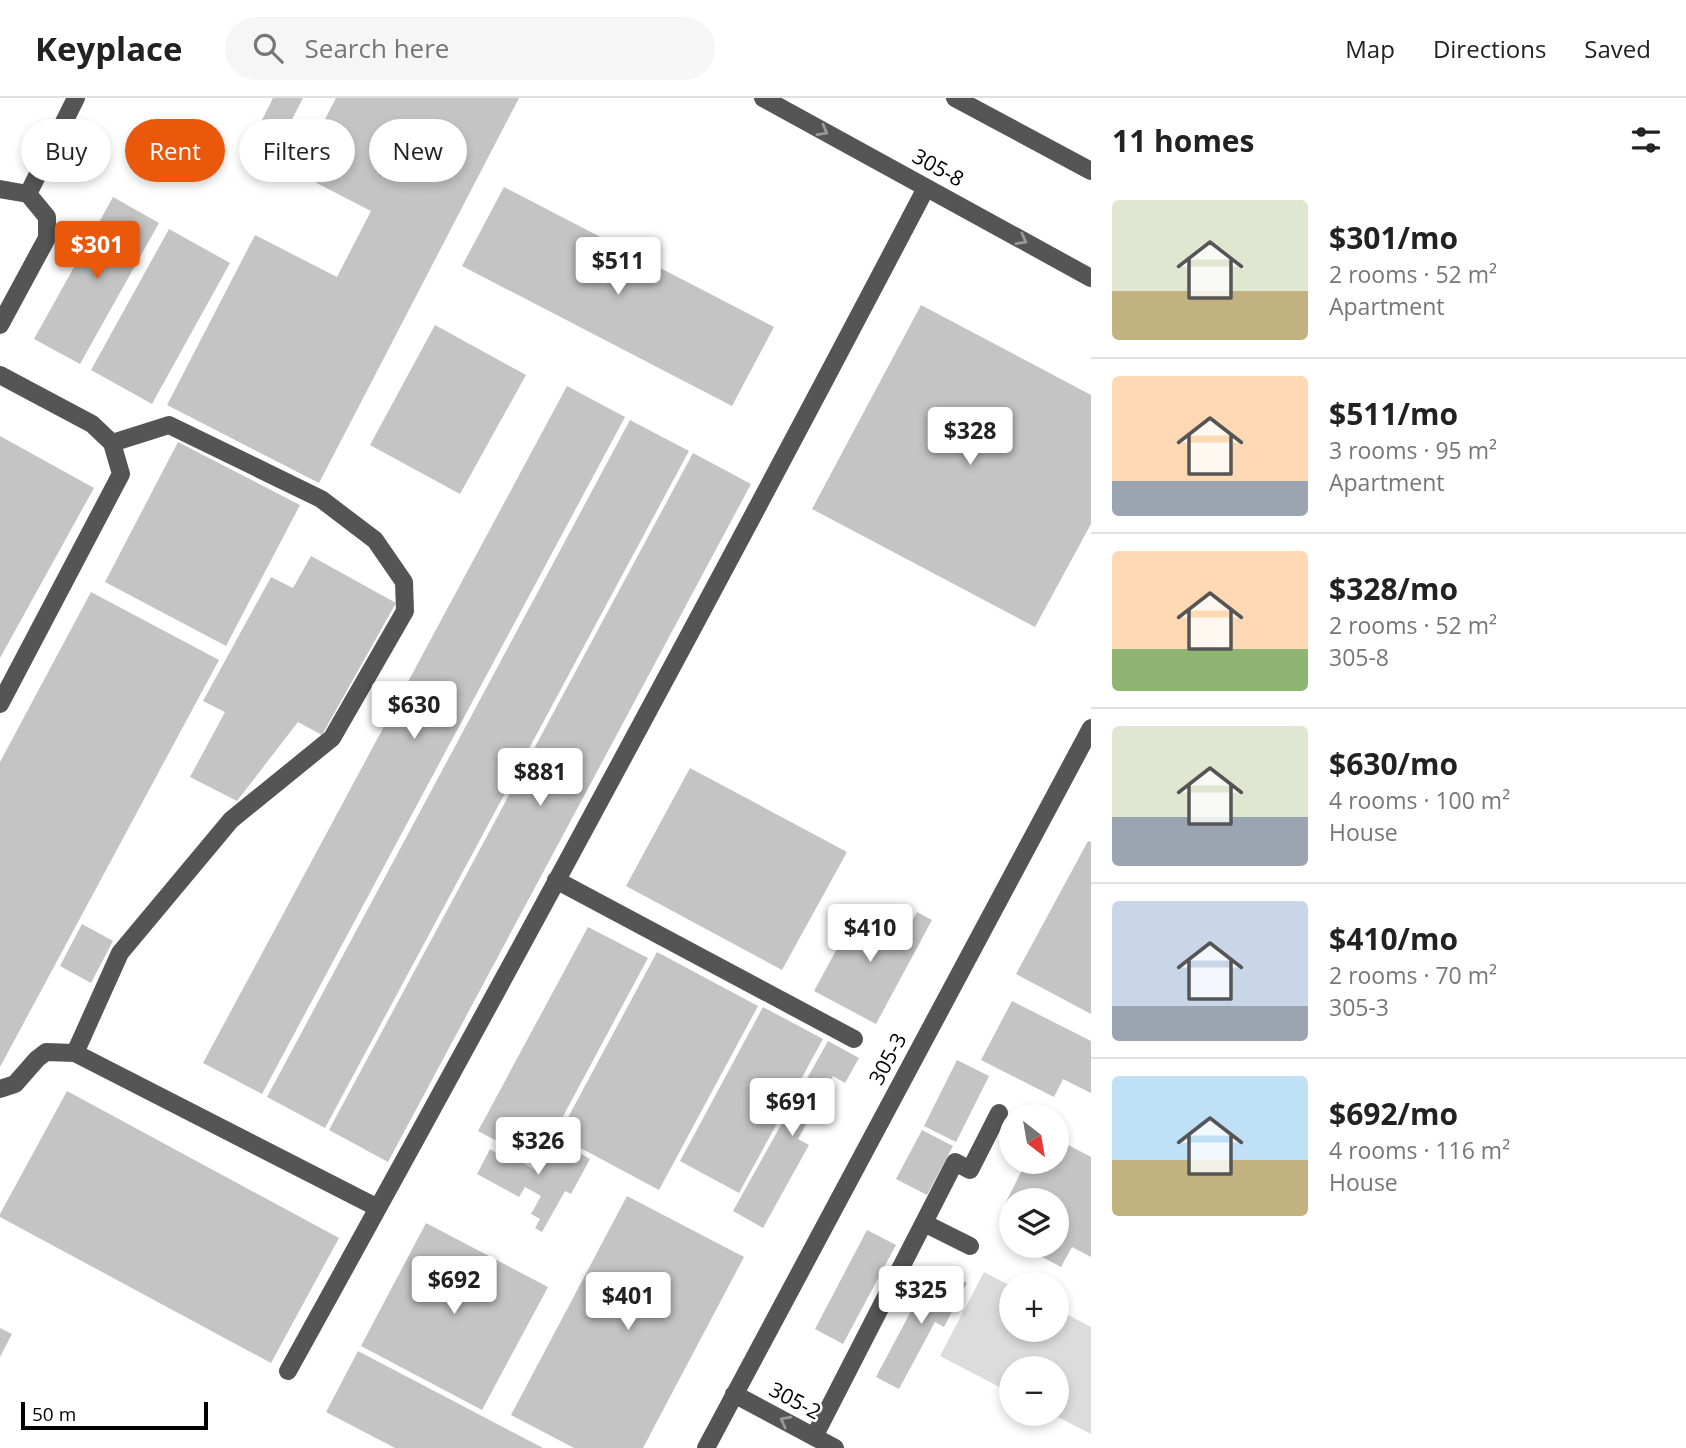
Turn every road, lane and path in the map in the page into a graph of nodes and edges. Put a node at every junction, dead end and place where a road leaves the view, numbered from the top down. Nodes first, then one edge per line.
1 (76, 98) edge
2 (763, 98) edge
3 (956, 98) edge
4 (1091, 171) edge
5 (926, 188) junction
6 (0, 189) edge
7 (27, 194) junction
8 (1091, 278) edge
9 (0, 325) edge
10 (0, 375) edge
11 (113, 443) junction
12 (0, 704) edge
13 (1091, 728) edge
14 (556, 880) junction
15 (854, 1040) dead end
16 (75, 1053) junction
17 (0, 1089) edge
18 (999, 1113) dead end
19 (378, 1208) junction
20 (924, 1223) junction
21 (970, 1246) dead end
22 (288, 1371) dead end
23 (734, 1394) junction
24 (814, 1437) junction
25 (706, 1448) edge
26 (835, 1448) edge

1 - 7 street
2 -> 5 street, 305-8
3 - 4 street
5 -> 8 street, 305-8
5 - 14 street
6 - 7 street
7 - 9 street
10 - 11 street
11 - 12 street
11 - 16 street
13 - 23 street, 305-3
14 - 15 street
14 - 19 street
16 - 17 street
16 - 19 street
18 - 20 street
19 - 22 street
20 - 21 street
20 - 24 street
24 -> 23 street, 305-2
23 - 25 street, 305-3
24 - 26 street, 305-2

